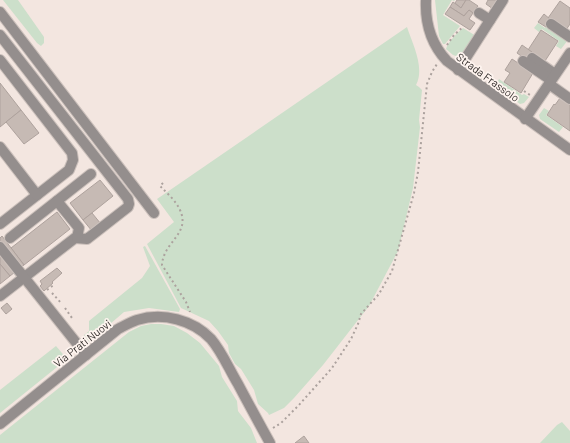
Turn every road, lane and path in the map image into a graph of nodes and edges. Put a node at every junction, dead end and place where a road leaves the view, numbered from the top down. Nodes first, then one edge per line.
1 (426, 0) edge
2 (503, 0) edge
3 (0, 12) edge
4 (479, 13) dead end
5 (490, 20) junction
6 (551, 24) dead end
7 (463, 26) dead end
8 (0, 35) edge
9 (570, 37) edge
10 (570, 53) edge
11 (441, 54) junction
12 (0, 60) edge
13 (527, 60) dead end
14 (458, 70) junction
15 (552, 80) junction
16 (524, 91) dead end
17 (531, 96) dead end
18 (570, 99) edge
19 (525, 119) junction
20 (0, 147) edge
21 (570, 150) edge
22 (91, 174) dead end
23 (163, 183) dead end
24 (37, 195) junction
25 (57, 201) junction
26 (154, 212) dead end
27 (0, 224) edge
28 (10, 238) dead end
29 (78, 238) junction
30 (0, 247) edge
31 (24, 277) junction
32 (48, 289) dead end
33 (0, 296) edge
34 (62, 304) dead end
35 (65, 308) dead end
36 (72, 318) dead end
37 (188, 323) junction
38 (86, 355) junction
39 (0, 424) edge
40 (265, 434) junction
41 (270, 443) edge

1 - 11 street, Strada Frassolo
2 - 5 street
3 - 26 street
4 - 5 street
5 - 14 street
6 - 9 street
7 - 11 path
8 - 29 street
10 - 15 street
11 - 14 street, Strada Frassolo
11 - 40 path
12 - 24 street
13 - 15 street
14 - 19 street, Strada Frassolo
15 - 18 street
15 - 19 street
16 - 17 path
19 - 21 street, Strada Frassolo
20 - 24 street
22 - 25 street
23 - 37 path
24 - 27 street
25 - 28 street
25 - 29 street
29 - 31 street
30 - 31 street
31 - 33 street
31 - 38 street
32 - 34 path
35 - 36 path
37 - 38 street, Via Prati Nuovi
37 - 40 street, Via Prati Nuovi
38 - 39 street, Via Prati Nuovi
40 - 41 street, Via Prati Nuovi

